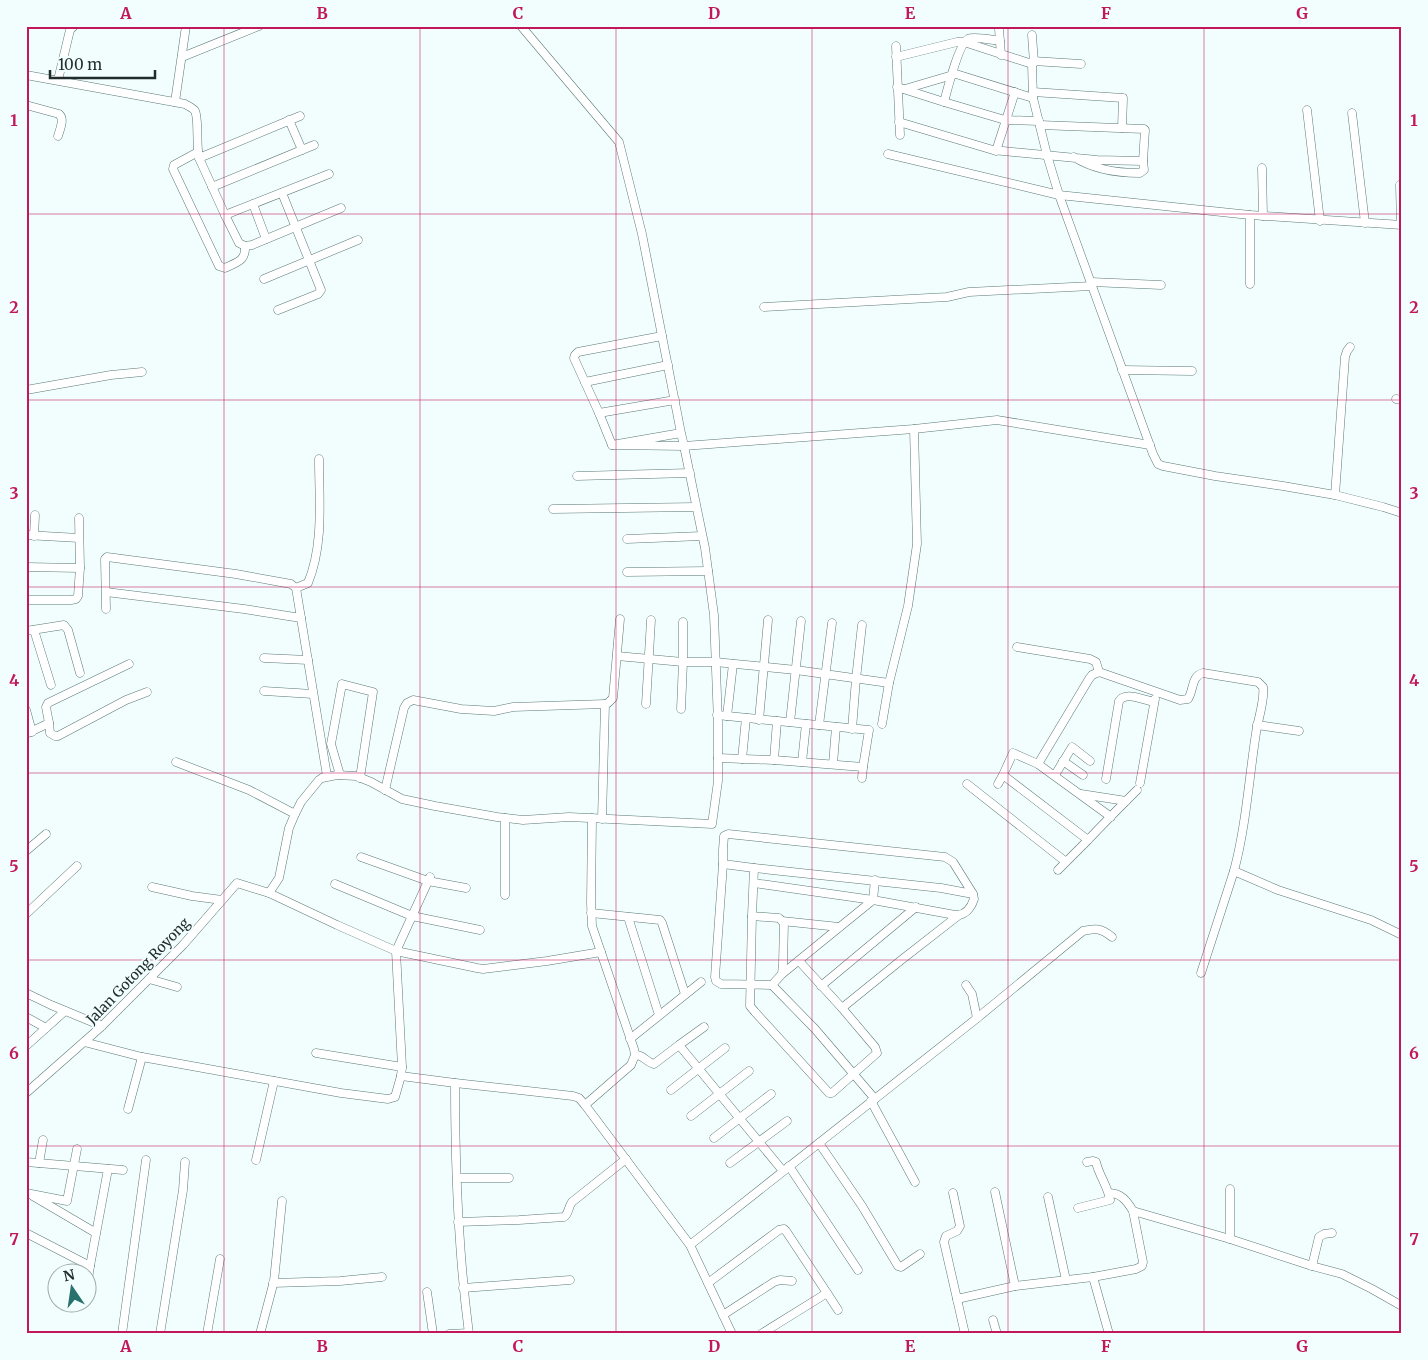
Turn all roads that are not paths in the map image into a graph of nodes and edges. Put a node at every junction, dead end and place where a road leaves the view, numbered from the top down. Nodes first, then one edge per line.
1 (74, 26) edge
2 (186, 26) edge
3 (259, 26) edge
4 (521, 26) edge
5 (999, 29) dead end
6 (1032, 36) dead end
7 (1000, 41) junction
8 (964, 42) junction
9 (896, 46) dead end
10 (1001, 55) junction
11 (182, 57) junction
12 (896, 57) junction
13 (1032, 62) junction
14 (1082, 64) dead end
15 (952, 74) junction
16 (26, 75) edge
17 (58, 80) junction
18 (901, 88) junction
19 (1014, 92) junction
20 (1033, 95) junction
21 (175, 102) junction
22 (944, 102) junction
23 (26, 105) edge
24 (1307, 110) dead end
25 (1352, 113) dead end
26 (300, 116) dead end
27 (290, 120) junction
28 (1005, 120) junction
29 (899, 122) junction
30 (1039, 123) junction
31 (1122, 128) junction
32 (900, 135) dead end
33 (58, 136) dead end
34 (314, 145) dead end
35 (302, 150) junction
36 (996, 151) junction
37 (888, 154) dead end
38 (198, 155) junction
39 (1047, 155) junction
40 (1074, 157) junction
41 (1143, 161) junction
42 (1262, 168) dead end
43 (329, 174) dead end
44 (1400, 185) dead end
45 (212, 186) junction
46 (282, 192) junction
47 (1059, 194) junction
48 (253, 204) junction
49 (341, 208) dead end
50 (224, 215) junction
51 (1250, 215) junction
52 (1263, 216) junction
53 (1320, 220) junction
54 (1365, 223) junction
55 (1401, 225) edge
56 (296, 227) junction
57 (266, 239) junction
58 (358, 240) dead end
59 (245, 246) junction
60 (309, 260) junction
61 (264, 279) dead end
62 (1092, 284) junction
63 (1250, 284) dead end
64 (1162, 285) dead end
65 (764, 307) dead end
66 (278, 310) dead end
67 (662, 336) junction
68 (1350, 347) dead end
69 (668, 365) junction
70 (1122, 370) junction
71 (1192, 371) dead end
72 (142, 372) dead end
73 (585, 382) junction
74 (26, 390) edge
75 (675, 400) junction
76 (599, 413) junction
77 (914, 429) junction
78 (682, 432) junction
79 (612, 445) junction
80 (1150, 445) junction
81 (684, 446) junction
82 (319, 458) dead end
83 (690, 473) junction
84 (577, 476) dead end
85 (1335, 495) junction
86 (696, 507) junction
87 (553, 509) dead end
88 (1402, 512) edge
89 (35, 515) dead end
90 (79, 518) dead end
91 (30, 536) edge
92 (702, 536) junction
93 (79, 538) junction
94 (627, 539) dead end
95 (26, 568) edge
96 (80, 568) junction
97 (708, 571) junction
98 (627, 572) dead end
99 (296, 588) junction
100 (106, 592) junction
101 (26, 600) edge
102 (106, 609) dead end
103 (301, 618) junction
104 (620, 619) dead end
105 (651, 620) dead end
106 (768, 620) dead end
107 (801, 621) dead end
108 (682, 622) dead end
109 (832, 623) dead end
110 (862, 625) dead end
111 (30, 630) edge
112 (1017, 647) dead end
113 (617, 656) junction
114 (264, 658) dead end
115 (649, 659) junction
116 (308, 660) junction
117 (683, 662) junction
118 (715, 662) junction
119 (129, 664) dead end
120 (733, 664) junction
121 (763, 667) junction
122 (796, 670) junction
123 (1099, 672) junction
124 (80, 673) dead end
125 (826, 675) junction
126 (856, 679) junction
127 (889, 683) junction
128 (50, 685) dead end
129 (264, 691) dead end
130 (147, 692) dead end
131 (1156, 692) junction
132 (313, 694) junction
133 (1154, 702) junction
134 (605, 704) junction
135 (646, 704) dead end
136 (681, 709) dead end
137 (26, 710) edge
138 (717, 716) junction
139 (727, 716) junction
140 (746, 718) junction
141 (759, 720) junction
142 (777, 721) junction
143 (790, 722) junction
144 (49, 723) junction
145 (806, 724) junction
146 (882, 724) dead end
147 (819, 725) junction
148 (1257, 725) junction
149 (836, 727) junction
150 (852, 729) junction
151 (1299, 731) dead end
152 (29, 733) edge
153 (718, 758) junction
154 (742, 759) junction
155 (774, 760) junction
156 (1063, 761) junction
157 (176, 762) dead end
158 (802, 762) junction
159 (1090, 762) dead end
160 (833, 764) junction
161 (1038, 764) junction
162 (863, 767) junction
163 (340, 775) junction
164 (1003, 775) junction
165 (1054, 775) junction
166 (1084, 775) dead end
167 (327, 776) junction
168 (360, 778) junction
169 (862, 778) dead end
170 (1106, 779) dead end
171 (967, 784) dead end
172 (998, 784) dead end
173 (385, 790) junction
174 (1079, 793) junction
175 (1126, 801) junction
176 (295, 814) junction
177 (1111, 817) junction
178 (505, 818) junction
179 (592, 818) junction
180 (602, 819) junction
181 (46, 834) dead end
182 (1088, 840) junction
183 (26, 851) edge
184 (361, 857) dead end
185 (1066, 862) junction
186 (724, 864) junction
187 (77, 866) dead end
188 (754, 868) junction
189 (1058, 870) dead end
190 (1234, 871) junction
191 (429, 879) junction
192 (874, 880) junction
193 (754, 883) junction
194 (335, 884) dead end
195 (152, 887) dead end
196 (466, 888) dead end
197 (270, 893) junction
198 (973, 894) junction
199 (505, 895) dead end
200 (222, 900) junction
201 (873, 900) junction
202 (916, 907) junction
203 (591, 913) junction
204 (26, 914) edge
205 (959, 915) junction
206 (412, 916) junction
207 (752, 916) junction
208 (628, 917) junction
209 (782, 921) junction
210 (840, 927) junction
211 (480, 930) dead end
212 (1402, 935) edge
213 (1112, 937) dead end
214 (396, 951) junction
215 (601, 952) junction
216 (799, 960) junction
217 (1201, 973) dead end
218 (782, 974) junction
219 (149, 979) junction
220 (701, 982) dead end
221 (751, 984) junction
222 (772, 985) junction
223 (966, 985) dead end
224 (821, 986) junction
225 (176, 987) dead end
226 (26, 993) edge
227 (685, 994) junction
228 (842, 1008) junction
229 (65, 1011) junction
230 (659, 1015) junction
231 (26, 1017) edge
232 (977, 1018) junction
233 (102, 1026) junction
234 (704, 1027) dead end
235 (46, 1028) junction
236 (630, 1039) junction
237 (84, 1042) junction
238 (679, 1045) junction
239 (26, 1046) edge
240 (725, 1048) dead end
241 (316, 1053) dead end
242 (635, 1055) junction
243 (142, 1057) junction
244 (698, 1068) junction
245 (401, 1071) junction
246 (749, 1071) dead end
247 (854, 1074) junction
248 (274, 1081) junction
249 (455, 1083) junction
250 (671, 1090) dead end
251 (26, 1093) edge
252 (719, 1093) junction
253 (771, 1094) dead end
254 (873, 1100) junction
255 (585, 1105) junction
256 (128, 1109) dead end
257 (690, 1116) dead end
258 (740, 1118) junction
259 (787, 1121) dead end
260 (714, 1138) dead end
261 (43, 1140) dead end
262 (760, 1142) junction
263 (819, 1143) junction
264 (77, 1149) dead end
265 (626, 1159) junction
266 (146, 1160) dead end
267 (256, 1160) dead end
268 (26, 1162) edge
269 (185, 1162) dead end
270 (1087, 1162) dead end
271 (39, 1163) junction
272 (730, 1163) dead end
273 (75, 1166) junction
274 (108, 1169) junction
275 (786, 1169) junction
276 (123, 1170) dead end
277 (456, 1178) junction
278 (509, 1178) dead end
279 (915, 1182) dead end
280 (1230, 1189) dead end
281 (994, 1192) dead end
282 (27, 1193) edge
283 (953, 1193) dead end
284 (1109, 1193) junction
285 (1048, 1197) dead end
286 (282, 1200) dead end
287 (67, 1202) junction
288 (1078, 1208) dead end
289 (1133, 1211) junction
290 (64, 1215) junction
291 (458, 1222) junction
292 (1332, 1233) dead end
293 (26, 1234) edge
294 (96, 1234) junction
295 (1230, 1239) junction
296 (690, 1245) junction
297 (920, 1254) dead end
298 (220, 1259) dead end
299 (82, 1262) edge
300 (91, 1262) edge
301 (1312, 1266) junction
302 (858, 1270) dead end
303 (382, 1277) dead end
304 (1093, 1277) junction
305 (570, 1280) dead end
306 (1066, 1280) junction
307 (792, 1281) dead end
308 (274, 1283) junction
309 (708, 1283) junction
310 (1016, 1286) junction
311 (463, 1288) junction
312 (426, 1292) dead end
313 (827, 1293) junction
314 (957, 1299) junction
315 (1402, 1306) edge
316 (838, 1310) dead end
317 (723, 1315) junction
318 (994, 1320) dead end
319 (469, 1333) edge
320 (122, 1334) edge
321 (160, 1334) edge
322 (206, 1334) edge
323 (260, 1334) edge
324 (433, 1334) edge
325 (449, 1334) edge
326 (732, 1334) edge
327 (761, 1334) edge
328 (965, 1334) edge
329 (997, 1334) edge
330 (1109, 1334) edge

1 - 17 street
2 - 11 street
3 - 11 street
4 - 67 street
5 - 7 street
6 - 13 street
7 - 8 street
7 - 10 street
8 - 10 street
8 - 12 street
8 - 15 street
9 - 12 street
10 - 13 street
11 - 21 street
12 - 18 street
13 - 14 street
13 - 20 street
15 - 18 street
15 - 19 street
15 - 22 street
16 - 17 street
17 - 21 street
18 - 22 street
18 - 29 street
19 - 20 street
19 - 28 street
20 - 30 street
20 - 31 street
21 - 38 street
22 - 28 street
23 - 33 street
24 - 53 street
25 - 54 street
26 - 27 street
27 - 35 street
27 - 38 street
28 - 30 street
28 - 36 street
29 - 32 street
29 - 36 street
30 - 31 street
30 - 39 street
31 - 41 street
34 - 35 street
35 - 45 street
36 - 39 street
37 - 47 street
38 - 45 street
38 - 59 street
39 - 40 street
39 - 47 street
40 - 41 street
40 - 41 street
42 - 52 street
43 - 46 street
44 - 55 street
45 - 50 street
46 - 48 street
46 - 56 street
47 - 51 street
47 - 62 street
48 - 50 street
48 - 57 street
49 - 56 street
50 - 59 street
51 - 52 street
51 - 63 street
52 - 53 street
53 - 54 street
54 - 55 street
56 - 57 street
56 - 60 street
57 - 59 street
58 - 60 street
60 - 61 street
60 - 66 street
62 - 64 street
62 - 65 street
62 - 70 street
67 - 69 street
67 - 73 street
68 - 85 street
69 - 73 street
69 - 75 street
70 - 71 street
70 - 80 street
72 - 74 street
73 - 76 street
75 - 76 street
75 - 78 street
76 - 79 street
77 - 80 street
77 - 81 street
77 - 127 street
78 - 79 street
78 - 81 street
79 - 81 street
80 - 85 street
81 - 83 street
82 - 99 street
83 - 84 street
83 - 86 street
85 - 88 street
86 - 87 street
86 - 92 street
89 - 91 street
90 - 93 street
91 - 93 street
92 - 94 street
92 - 97 street
93 - 96 street
95 - 96 street
96 - 101 street
97 - 98 street
97 - 118 street
99 - 100 street
99 - 103 street
100 - 102 street
100 - 103 street
103 - 116 street
104 - 113 street
105 - 115 street
106 - 121 street
107 - 122 street
108 - 117 street
109 - 125 street
110 - 126 street
111 - 124 street
111 - 128 street
112 - 123 street
113 - 115 street
113 - 134 street
114 - 116 street
115 - 117 street
115 - 135 street
116 - 132 street
117 - 118 street
117 - 136 street
118 - 120 street
118 - 138 street
119 - 144 street
120 - 121 street
120 - 139 street
121 - 122 street
121 - 141 street
122 - 125 street
122 - 143 street
123 - 131 street
123 - 161 street
125 - 126 street
125 - 147 street
126 - 127 street
126 - 150 street
127 - 146 street
129 - 132 street
130 - 144 street
131 - 133 street
131 - 148 street
132 - 167 street
133 - 170 street
133 - 175 street
134 - 173 street
134 - 180 street
137 - 152 street
138 - 139 street
138 - 153 street
139 - 140 street
140 - 141 street
140 - 154 street
141 - 142 street
142 - 143 street
142 - 155 street
143 - 145 street
144 - 152 street
145 - 147 street
145 - 158 street
147 - 149 street
148 - 151 street
148 - 190 street
149 - 150 street
149 - 160 street
150 - 162 street
153 - 154 street
153 - 180 street
154 - 155 street
155 - 158 street
156 - 159 street
156 - 165 street
156 - 166 street
157 - 176 street
158 - 160 street
160 - 162 street
161 - 164 street
161 - 165 street
162 - 169 street
163 - 167 street
163 - 168 street
163 - 168 street
164 - 172 street
164 - 182 street
165 - 174 street
167 - 176 street
168 - 173 street
171 - 185 street
173 - 178 street
174 - 175 street
174 - 177 street
175 - 177 street
176 - 197 street
177 - 182 street
178 - 179 street
178 - 199 street
179 - 180 street
179 - 203 street
181 - 183 street
182 - 185 street
184 - 191 street
185 - 189 street
186 - 188 street
186 - 198 street
186 - 221 street
187 - 204 street
188 - 192 street
188 - 193 street
190 - 212 street
190 - 217 street
191 - 196 street
191 - 206 street
192 - 198 street
192 - 201 street
193 - 201 street
193 - 207 street
194 - 206 street
195 - 200 street
197 - 200 street, Jalan Gotong Royong
197 - 214 street
198 - 205 street
200 - 219 street, Jalan Gotong Royong
201 - 202 street
201 - 210 street
202 - 205 street
202 - 224 street
203 - 208 street
203 - 215 street
205 - 228 street
206 - 211 street
206 - 214 street
207 - 209 street
207 - 221 street
208 - 227 street
208 - 230 street
209 - 210 street
209 - 218 street
210 - 216 street
213 - 232 street
214 - 215 street
214 - 245 street
215 - 236 street
216 - 218 street
216 - 224 street
218 - 222 street
219 - 225 street
219 - 233 street, Jalan Gotong Royong
220 - 227 street
221 - 222 street
221 - 247 street
222 - 247 street
223 - 232 street
224 - 228 street
226 - 229 street
227 - 230 street
228 - 247 street
229 - 233 street
229 - 235 street
230 - 236 street
231 - 235 street
232 - 254 street
233 - 237 street, Jalan Gotong Royong
234 - 238 street
235 - 239 street
236 - 242 street
237 - 243 street
237 - 251 street, Jalan Gotong Royong
238 - 242 street
238 - 244 street
240 - 244 street
241 - 245 street
242 - 255 street
243 - 248 street
243 - 256 street
244 - 250 street
244 - 252 street
245 - 248 street
245 - 249 street
246 - 252 street
247 - 254 street
248 - 267 street
249 - 255 street
249 - 277 street
252 - 257 street
252 - 258 street
253 - 258 street
254 - 263 street
254 - 279 street
255 - 265 street
258 - 260 street
258 - 262 street
259 - 262 street
261 - 271 street
262 - 272 street
262 - 275 street
263 - 275 street
263 - 297 street
264 - 273 street
265 - 291 street
265 - 296 street
266 - 320 street
268 - 271 street
269 - 321 street
270 - 284 street
271 - 273 street
273 - 274 street
273 - 287 street
274 - 276 street
274 - 294 street
275 - 296 street
275 - 302 street
277 - 278 street
277 - 291 street
280 - 295 street
281 - 310 street
282 - 287 street
282 - 290 street
283 - 314 street
284 - 288 street
284 - 289 street
285 - 306 street
286 - 308 street
287 - 290 street
289 - 295 street
289 - 304 street
290 - 294 street
291 - 311 street
292 - 301 street
293 - 299 street
294 - 300 street
295 - 301 street
296 - 309 street
298 - 322 street
301 - 315 street
303 - 308 street
304 - 306 street
304 - 330 street
305 - 311 street
306 - 310 street
307 - 317 street
308 - 323 street
309 - 313 street
309 - 317 street
310 - 314 street
311 - 319 street
312 - 324 street
313 - 316 street
313 - 327 street
314 - 328 street
317 - 326 street
318 - 329 street
319 - 325 street

